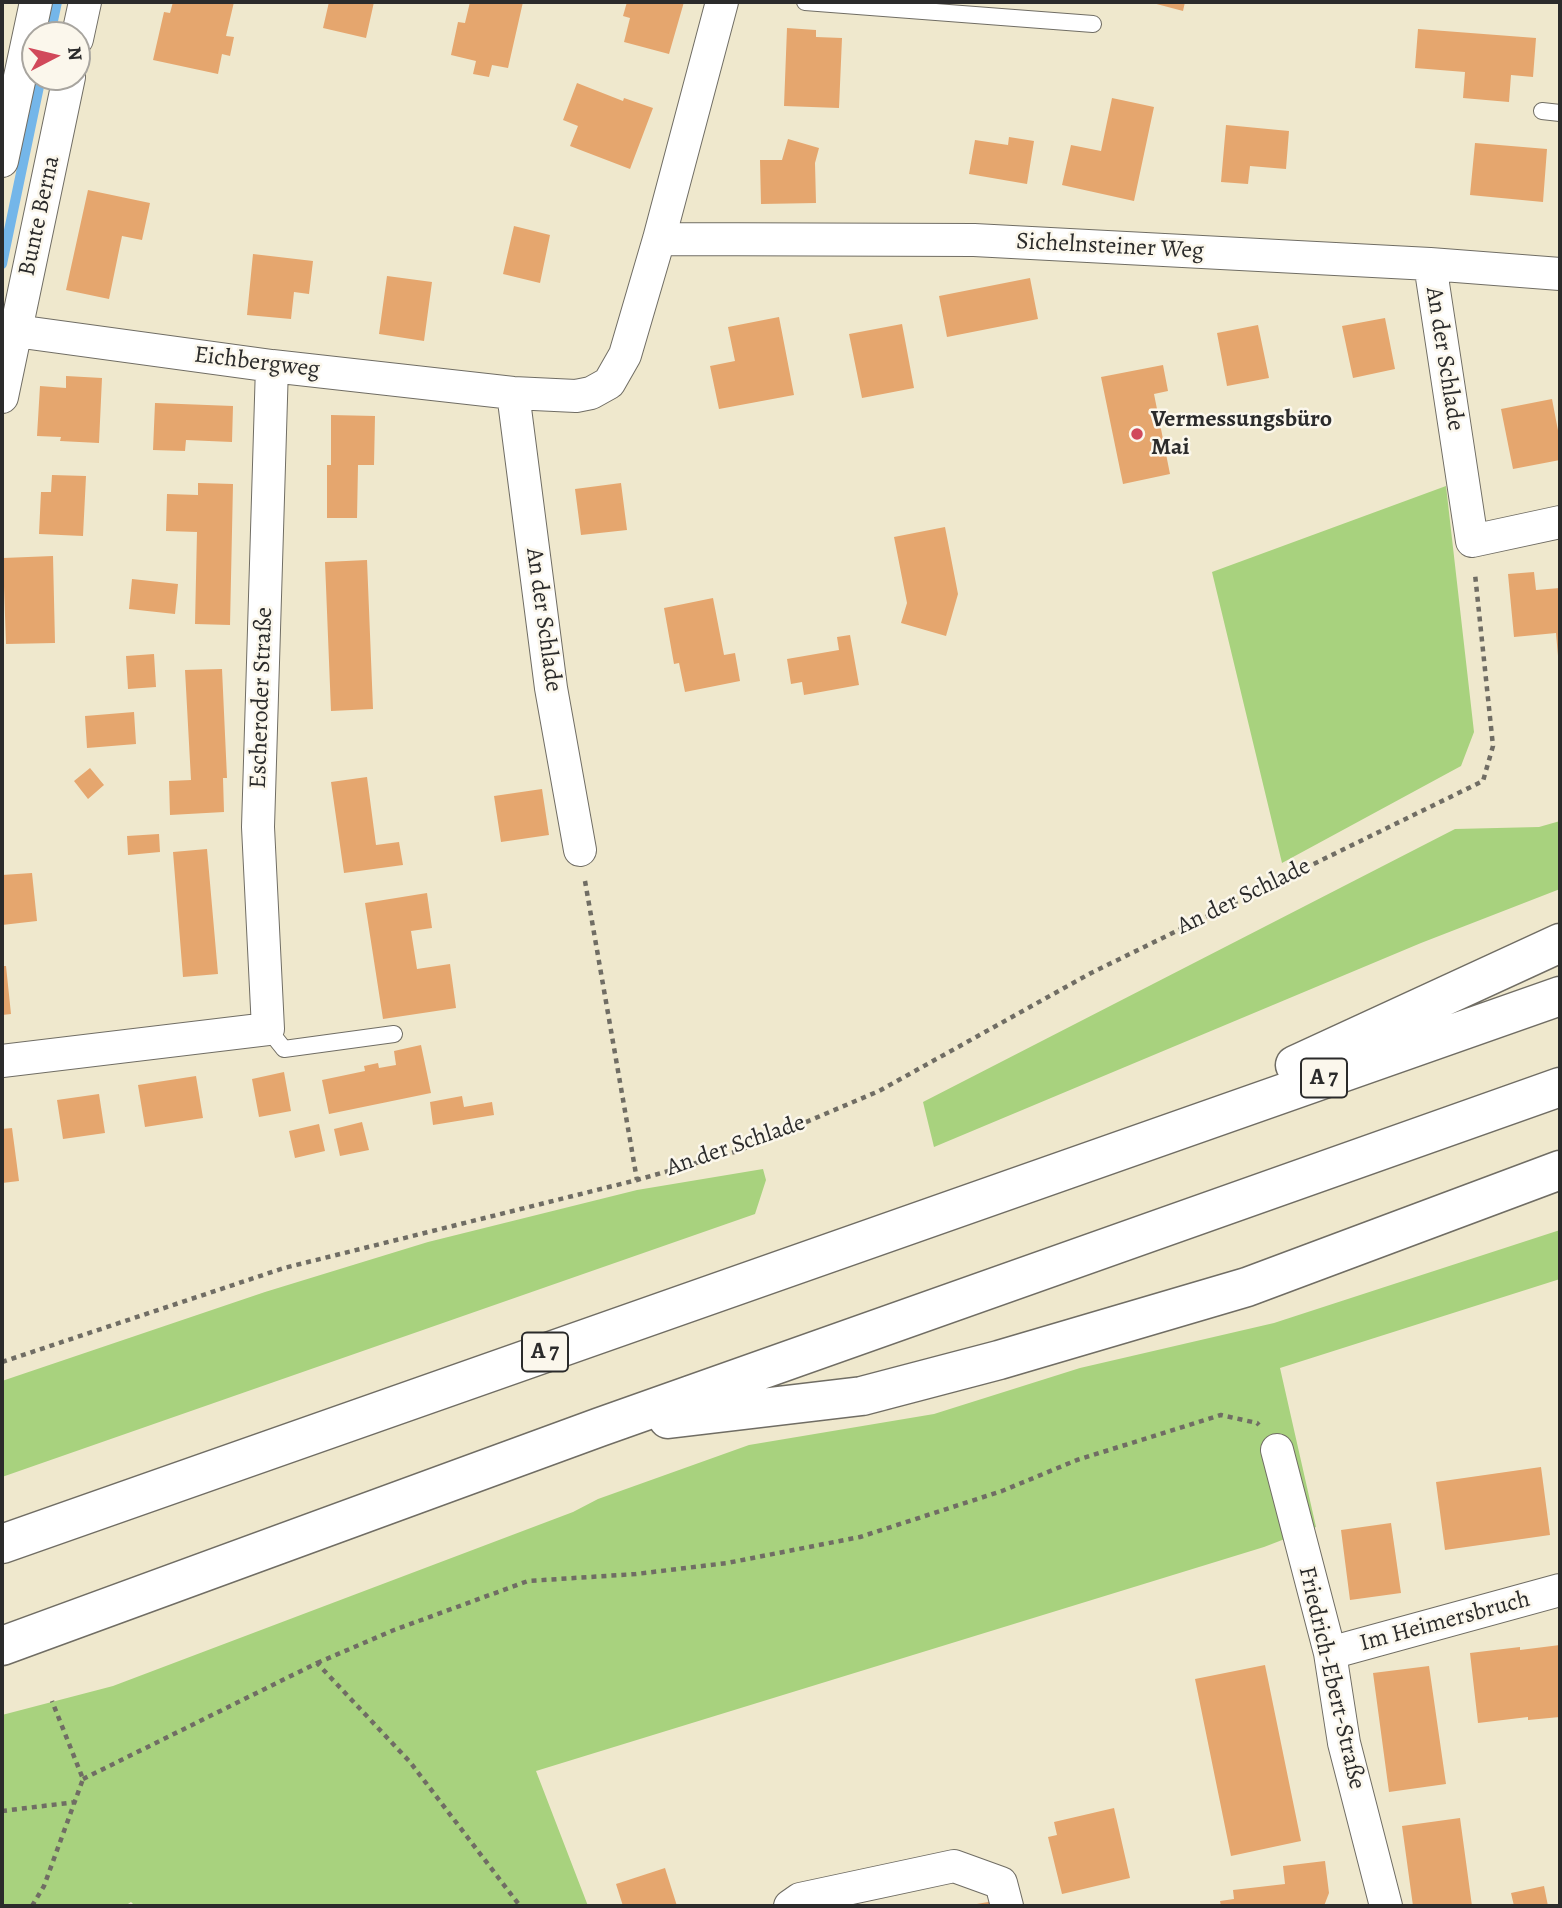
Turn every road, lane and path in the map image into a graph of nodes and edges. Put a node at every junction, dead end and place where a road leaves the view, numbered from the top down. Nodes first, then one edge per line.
1 (36, 2) edge
2 (85, 2) edge
3 (722, 2) edge
4 (805, 2) edge
5 (81, 21) edge
6 (1093, 24) dead end
7 (66, 91) edge
8 (1542, 110) dead end
9 (1560, 113) edge
10 (2, 161) edge
11 (659, 239) junction
12 (1430, 264) junction
13 (1560, 274) edge
14 (7, 330) edge
15 (272, 366) junction
16 (513, 393) junction
17 (2, 397) edge
18 (1560, 522) edge
19 (1472, 541) junction
20 (580, 850) joint
21 (1560, 943) edge
22 (1560, 996) edge
23 (268, 1029) junction
24 (394, 1034) dead end
25 (2, 1061) edge
26 (1560, 1087) edge
27 (1088, 1160) junction
28 (1560, 1170) edge
29 (637, 1180) junction
30 (2, 1362) edge
31 (600, 1427) junction
32 (1277, 1450) joint
33 (2, 1544) edge
34 (1560, 1590) edge
35 (2, 1646) edge
36 (1329, 1653) junction
37 (317, 1663) junction
38 (52, 1701) dead end
39 (83, 1779) junction
40 (76, 1802) junction
41 (2, 1811) edge
42 (32, 1906) edge
43 (520, 1906) edge
44 (790, 1906) edge
45 (1007, 1906) edge
46 (1386, 1906) edge

1 - 10 street, Bunte Berna
2 - 5 street
3 - 11 street
4 - 6 lane
7 - 14 street, Bunte Berna
8 - 9 lane
11 - 12 street, Sichelnsteiner Weg
11 - 16 street
12 - 13 street, Sichelnsteiner Weg
12 - 19 street, An der Schlade
14 - 15 street, Eichbergweg
14 - 17 street, Bunte Berna
15 - 16 street, Eichbergweg
15 - 23 street, Escheroder Straße
16 - 20 street, An der Schlade
18 - 19 street
19 - 29 path, An der Schlade
20 - 29 path, An der Schlade
21 - 27 highway
22 - 27 highway, A 7
23 - 24 lane
23 - 25 street
26 - 31 highway
27 - 33 highway, A 7
28 - 31 highway
29 - 30 path
31 - 35 highway
32 - 36 street, Friedrich-Ebert-Straße
32 - 37 path
34 - 36 street, Im Heimersbruch
36 - 46 street, Friedrich-Ebert-Straße
37 - 39 path
37 - 43 path
38 - 39 path
39 - 40 path
40 - 41 path
40 - 42 path
44 - 45 street

